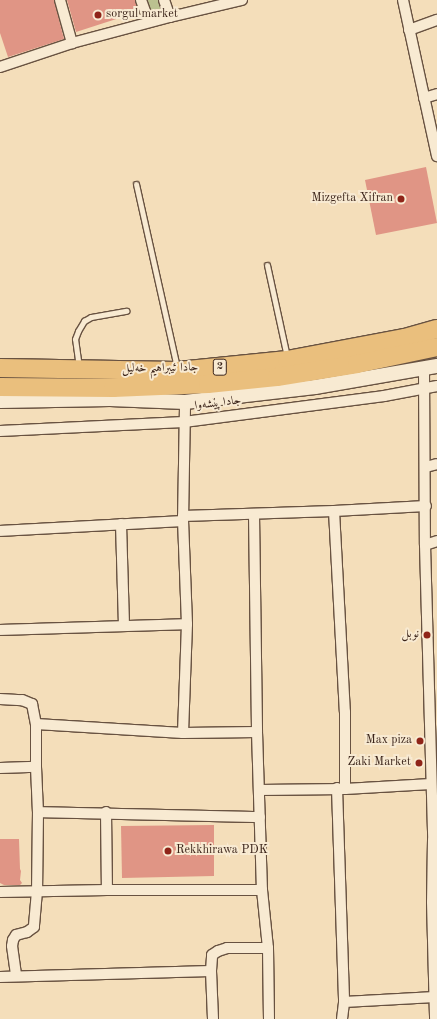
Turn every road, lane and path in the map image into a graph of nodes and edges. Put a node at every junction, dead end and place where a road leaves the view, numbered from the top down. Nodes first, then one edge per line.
1 (60, 0) edge
2 (141, 0) edge
3 (164, 0) edge
4 (242, 0) edge
5 (403, 0) edge
6 (232, 1) edge
7 (170, 17) junction
8 (437, 20) edge
9 (149, 22) junction
10 (409, 30) junction
11 (72, 43) junction
12 (0, 67) edge
13 (437, 94) edge
14 (424, 98) junction
15 (437, 156) edge
16 (136, 184) dead end
17 (267, 264) dead end
18 (126, 311) dead end
19 (437, 329) edge
20 (437, 347) edge
21 (287, 360) junction
22 (430, 367) edge
23 (0, 368) edge
24 (79, 370) junction
25 (178, 371) junction
26 (437, 386) edge
27 (0, 387) edge
28 (425, 390) junction
29 (0, 401) edge
30 (185, 402) junction
31 (184, 422) junction
32 (0, 431) edge
33 (437, 464) edge
34 (426, 467) junction
35 (426, 506) junction
36 (334, 512) junction
37 (254, 514) junction
38 (183, 519) junction
39 (121, 524) junction
40 (0, 531) edge
41 (437, 541) edge
42 (425, 545) junction
43 (432, 615) edge
44 (187, 624) junction
45 (124, 626) junction
46 (0, 630) edge
47 (433, 669) edge
48 (0, 700) edge
49 (36, 724) junction
50 (257, 732) junction
51 (184, 733) junction
52 (437, 760) edge
53 (36, 767) junction
54 (0, 768) edge
55 (430, 770) junction
56 (431, 784) junction
57 (341, 788) junction
58 (259, 790) junction
59 (38, 812) junction
60 (106, 812) junction
61 (260, 817) junction
62 (435, 840) edge
63 (107, 890) junction
64 (262, 890) junction
65 (37, 891) junction
66 (0, 892) edge
67 (434, 901) edge
68 (268, 948) junction
69 (211, 971) junction
70 (436, 973) edge
71 (16, 976) junction
72 (0, 977) edge
73 (435, 997) junction
74 (344, 1002) junction
75 (213, 1019) edge
76 (269, 1019) edge
77 (342, 1019) edge
78 (435, 1019) edge

1 - 11 street
2 - 9 street
3 - 7 street
4 - 6 street
5 - 10 street
6 - 7 street
7 - 9 street
8 - 10 street
9 - 11 street
10 - 14 street
11 - 12 street
13 - 14 street
14 - 15 street
16 - 25 lane
17 - 21 lane
18 - 24 lane
19 - 21 highway, جادا ئیبراهیم خەلیل / 2
20 - 27 highway, جادا ئیبراهیم خەلیل / 2
21 - 25 highway, جادا ئیبراهیم خەلیل / 2
22 - 28 street
22 - 30 main road
23 - 24 highway, جادا ئیبراهیم خەلیل / 2
24 - 25 highway, جادا ئیبراهیم خەلیل / 2
26 - 28 street, جادا پێشەوا
28 - 31 street, جادا پێشەوا
28 - 34 street
29 - 30 main road
30 - 31 street
31 - 32 street, جادا پێشەوا
31 - 38 street
33 - 34 street
34 - 35 street
35 - 36 street
35 - 42 street
36 - 37 street
36 - 57 street
37 - 38 street
37 - 50 street
38 - 39 street
38 - 44 street
39 - 40 street
39 - 45 street
41 - 42 street
42 - 43 street
43 - 47 street
44 - 45 street
44 - 51 street
45 - 46 street
47 - 55 street
48 - 49 street
49 - 51 street
49 - 53 street
50 - 51 street
50 - 58 street
52 - 55 street
53 - 54 street
53 - 59 street
55 - 56 street
56 - 57 street
56 - 62 street
57 - 58 street
57 - 74 street
58 - 61 street
59 - 60 street
59 - 65 street
60 - 61 street
60 - 63 street
61 - 64 street
62 - 67 street
63 - 64 street
63 - 65 street
64 - 68 street
65 - 66 street
65 - 71 street
67 - 70 street
68 - 69 street
68 - 76 street
69 - 71 street
69 - 75 street
70 - 73 street
71 - 72 street
73 - 74 street
73 - 78 street
74 - 77 street

